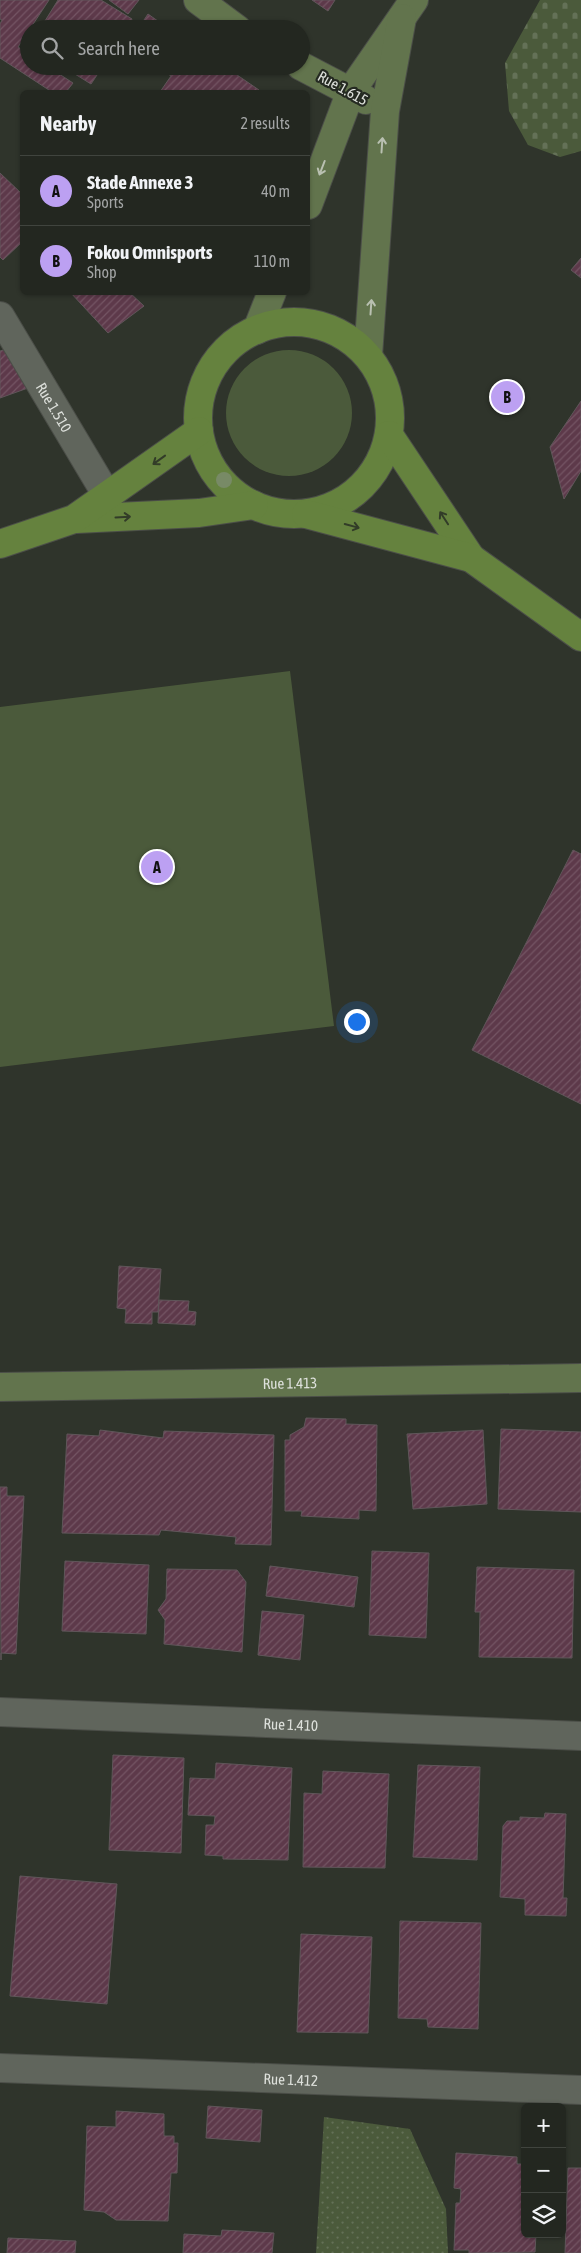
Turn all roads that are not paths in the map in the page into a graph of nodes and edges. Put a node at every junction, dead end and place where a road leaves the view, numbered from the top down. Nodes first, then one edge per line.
1 (198, 0) edge
2 (408, 9) edge
3 (225, 20) edge
4 (310, 71) edge
5 (351, 92) junction
6 (385, 111) junction
7 (310, 200) edge
8 (271, 295) edge
9 (0, 316) edge
10 (257, 330) junction
11 (368, 356) junction
12 (199, 431) junction
13 (389, 435) junction
14 (108, 497) junction
15 (254, 506) junction
16 (304, 514) junction
17 (74, 519) junction
18 (0, 544) edge
19 (471, 558) junction
20 (581, 637) edge
21 (581, 1378) edge
22 (0, 1387) edge
23 (0, 1712) edge
24 (581, 1736) edge
25 (0, 2068) edge
26 (581, 2090) edge

1 - 3 street
2 - 5 street
2 - 6 street
4 - 5 street, Rue 1.615
5 - 6 street, Rue 1.615
5 -> 7 street
11 -> 6 street
8 - 10 street
9 - 14 street, Rue 1.510
10 - 11 main road
10 - 12 main road
11 - 13 main road
12 -> 14 main road
12 - 15 main road
13 - 16 main road
19 -> 13 main road
14 - 17 main road
15 - 16 main road
17 -> 15 main road
16 -> 19 main road
17 - 18 main road
19 - 20 main road
21 - 22 street, Rue 1.413
23 - 24 street, Rue 1.410
25 - 26 street, Rue 1.412

